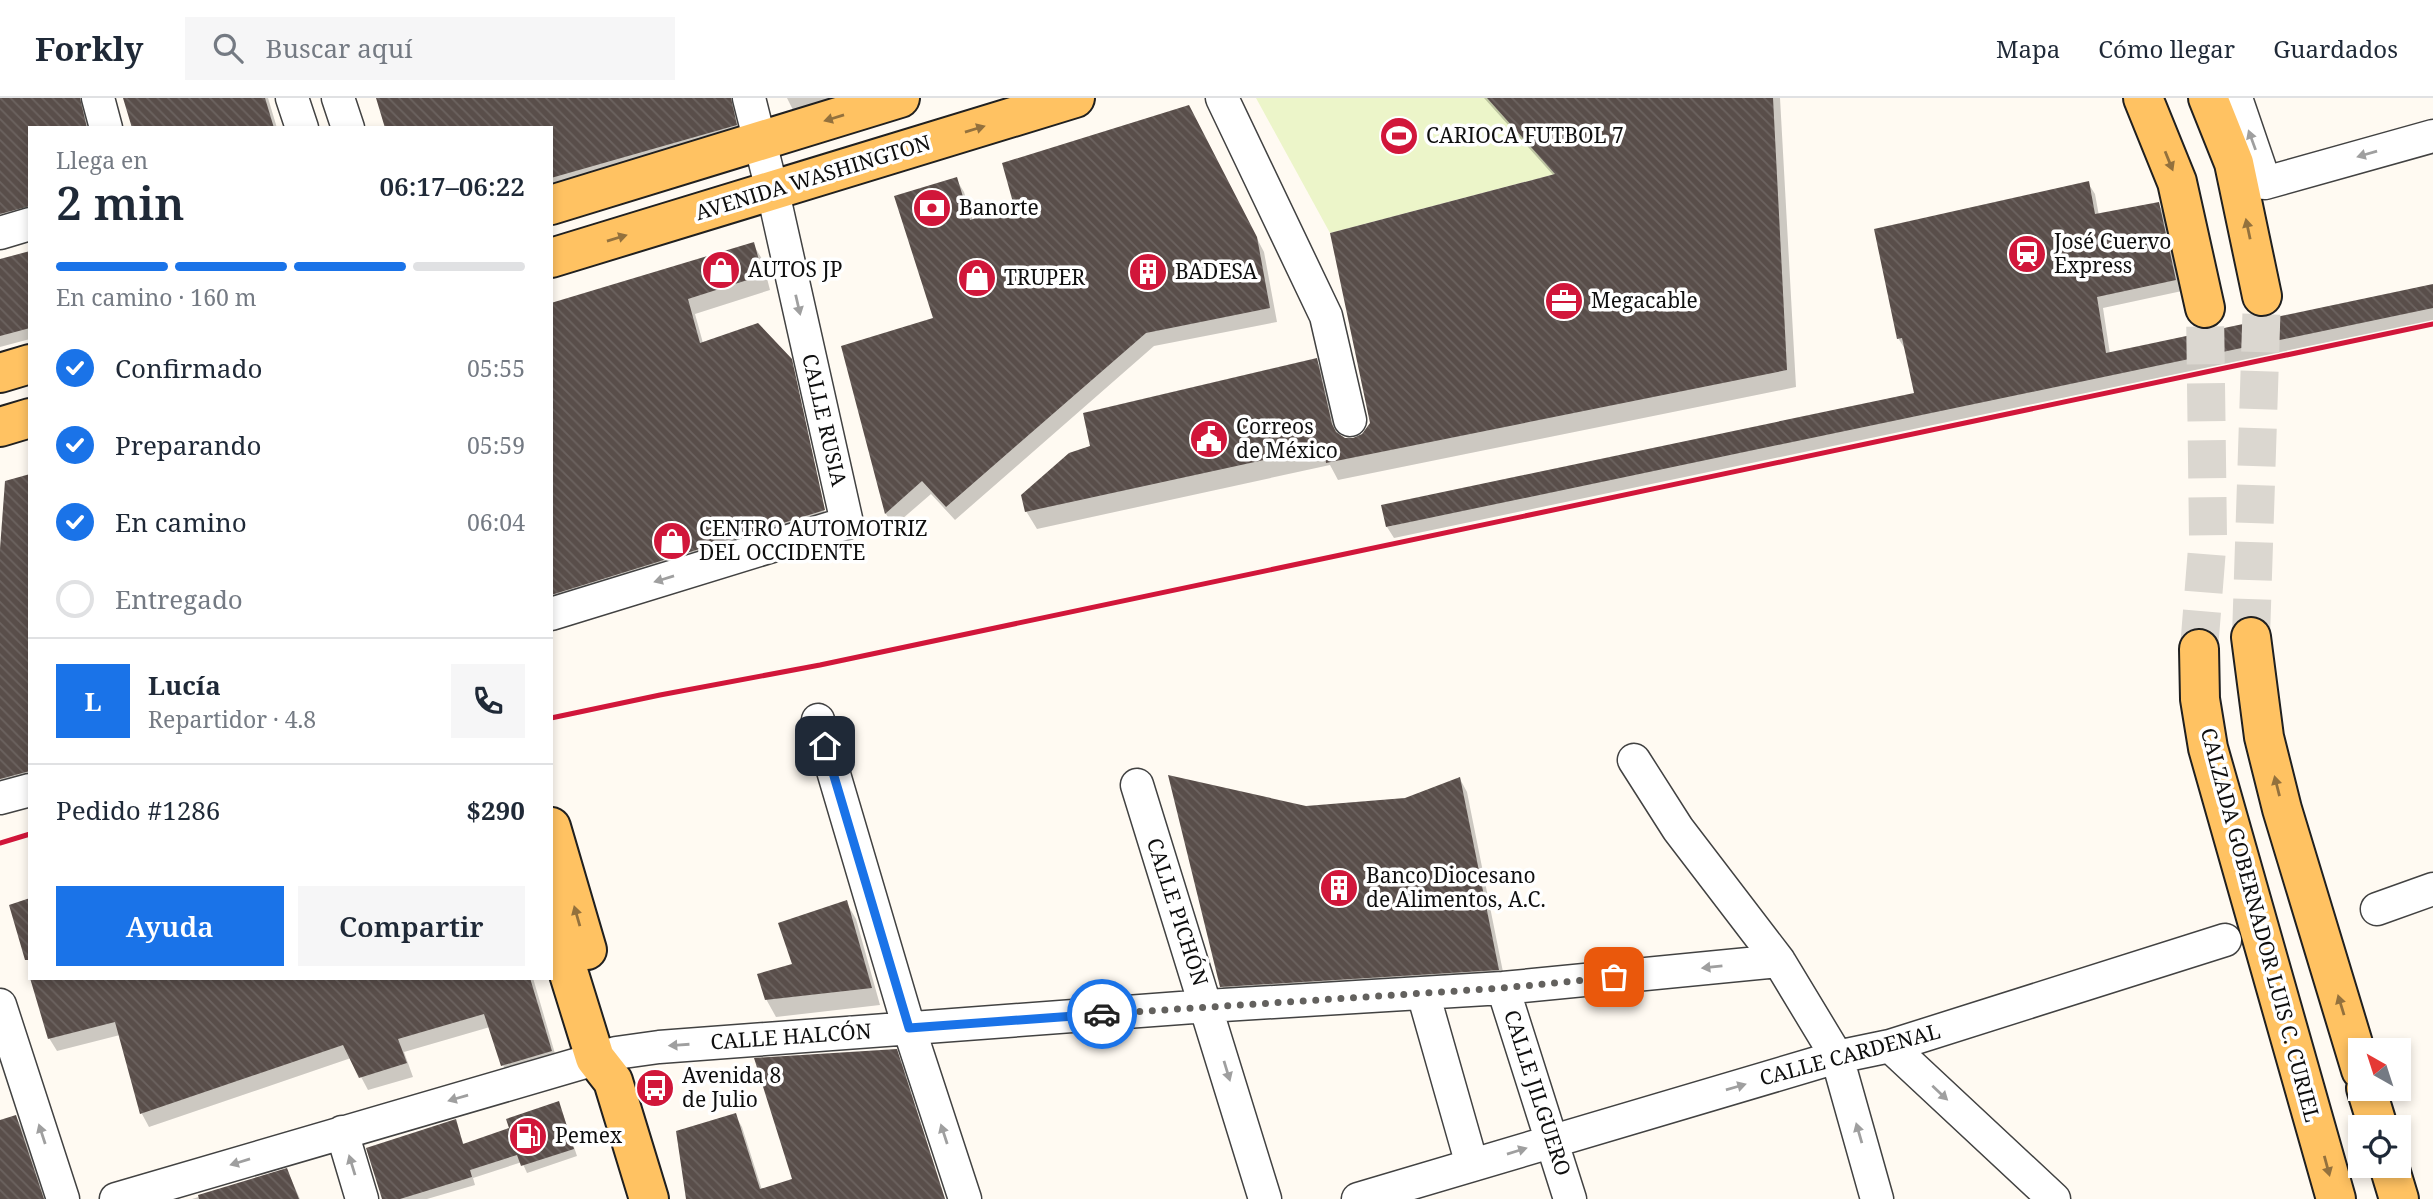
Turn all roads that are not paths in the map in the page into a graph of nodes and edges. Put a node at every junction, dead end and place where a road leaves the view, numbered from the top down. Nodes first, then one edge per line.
1 (97, 98) edge
2 (292, 98) edge
3 (338, 98) edge
4 (749, 98) edge
5 (900, 98) edge
6 (1075, 98) edge
7 (1222, 98) edge
8 (2143, 98) edge
9 (2208, 98) edge
10 (2236, 98) edge
11 (105, 126) edge
12 (301, 126) edge
13 (347, 126) edge
14 (2433, 136) edge
15 (760, 141) junction
16 (772, 191) junction
17 (553, 204) edge
18 (28, 225) edge
19 (0, 233) edge
20 (553, 257) edge
21 (2262, 296) tunnel mouth
22 (2205, 308) tunnel mouth
23 (28, 365) edge
24 (0, 373) edge
25 (28, 419) edge
26 (1350, 420) dead end
27 (0, 427) edge
28 (553, 613) edge
29 (2251, 637) tunnel mouth
30 (2199, 649) tunnel mouth
31 (818, 720) dead end
32 (1634, 760) dead end
33 (1137, 785) dead end
34 (28, 791) edge
35 (0, 799) edge
36 (553, 835) edge
37 (2433, 889) edge
38 (2377, 909) dead end
39 (553, 921) edge
40 (2225, 940) dead end
41 (1779, 961) junction
42 (1503, 988) junction
43 (1423, 993) junction
44 (0, 1005) edge
45 (1207, 1006) junction
46 (909, 1028) junction
47 (2351, 1038) edge
48 (1890, 1046) junction
49 (1837, 1057) junction
50 (608, 1064) junction
51 (342, 1132) junction
52 (1552, 1141) junction
53 (1472, 1165) junction
54 (2393, 1178) edge
55 (1409, 1192) edge
56 (63, 1199) edge
57 (116, 1199) edge
58 (362, 1199) edge
59 (649, 1199) edge
60 (965, 1199) edge
61 (1265, 1199) edge
62 (1358, 1199) edge
63 (1570, 1199) edge
64 (1877, 1199) edge
65 (2054, 1199) edge
66 (2336, 1199) edge
67 (2399, 1199) edge

1 - 11 street
2 - 12 street
3 - 13 street
4 - 15 street, CALLE RUSIA
5 -> 15 main road
16 -> 6 main road, AVENIDA WASHINGTON
7 - 26 street
8 -> 22 main road
21 -> 9 main road
14 -> 10 street
15 - 16 street, CALLE RUSIA
15 - 17 main road
20 -> 16 main road, AVENIDA WASHINGTON
16 -> 28 street, CALLE RUSIA
18 - 19 street
23 - 24 main road
25 - 27 main road
47 -> 29 main road
30 -> 66 main road, CALZADA GOBERNADOR LUIS C. CURIEL
31 - 46 street
32 - 41 street
33 - 45 street, CALLE PICHÓN
34 - 35 street
50 -> 36 main road
37 - 38 street
39 - 50 main road
40 - 48 street, CALLE CARDENAL
41 -> 42 street, CALLE HALCÓN
41 - 49 street
42 - 43 street, CALLE HALCÓN
42 - 52 street, CALLE JILGUERO
43 - 45 street, CALLE HALCÓN
43 - 53 street
56 -> 44 street
45 - 46 street, CALLE HALCÓN
45 -> 61 street, CALLE PICHÓN
46 -> 50 street, CALLE HALCÓN
60 -> 46 street
48 - 49 street, CALLE CARDENAL
48 -> 65 street
52 -> 49 street, CALLE CARDENAL
64 -> 49 street
50 -> 51 street, CALLE HALCÓN
50 - 59 main road
51 -> 57 street, CALLE HALCÓN
58 -> 51 street
53 -> 52 street, CALLE CARDENAL
52 - 63 street, CALLE JILGUERO
53 - 55 street, CALLE CARDENAL
54 - 67 main road
55 - 62 street, CALLE CARDENAL

